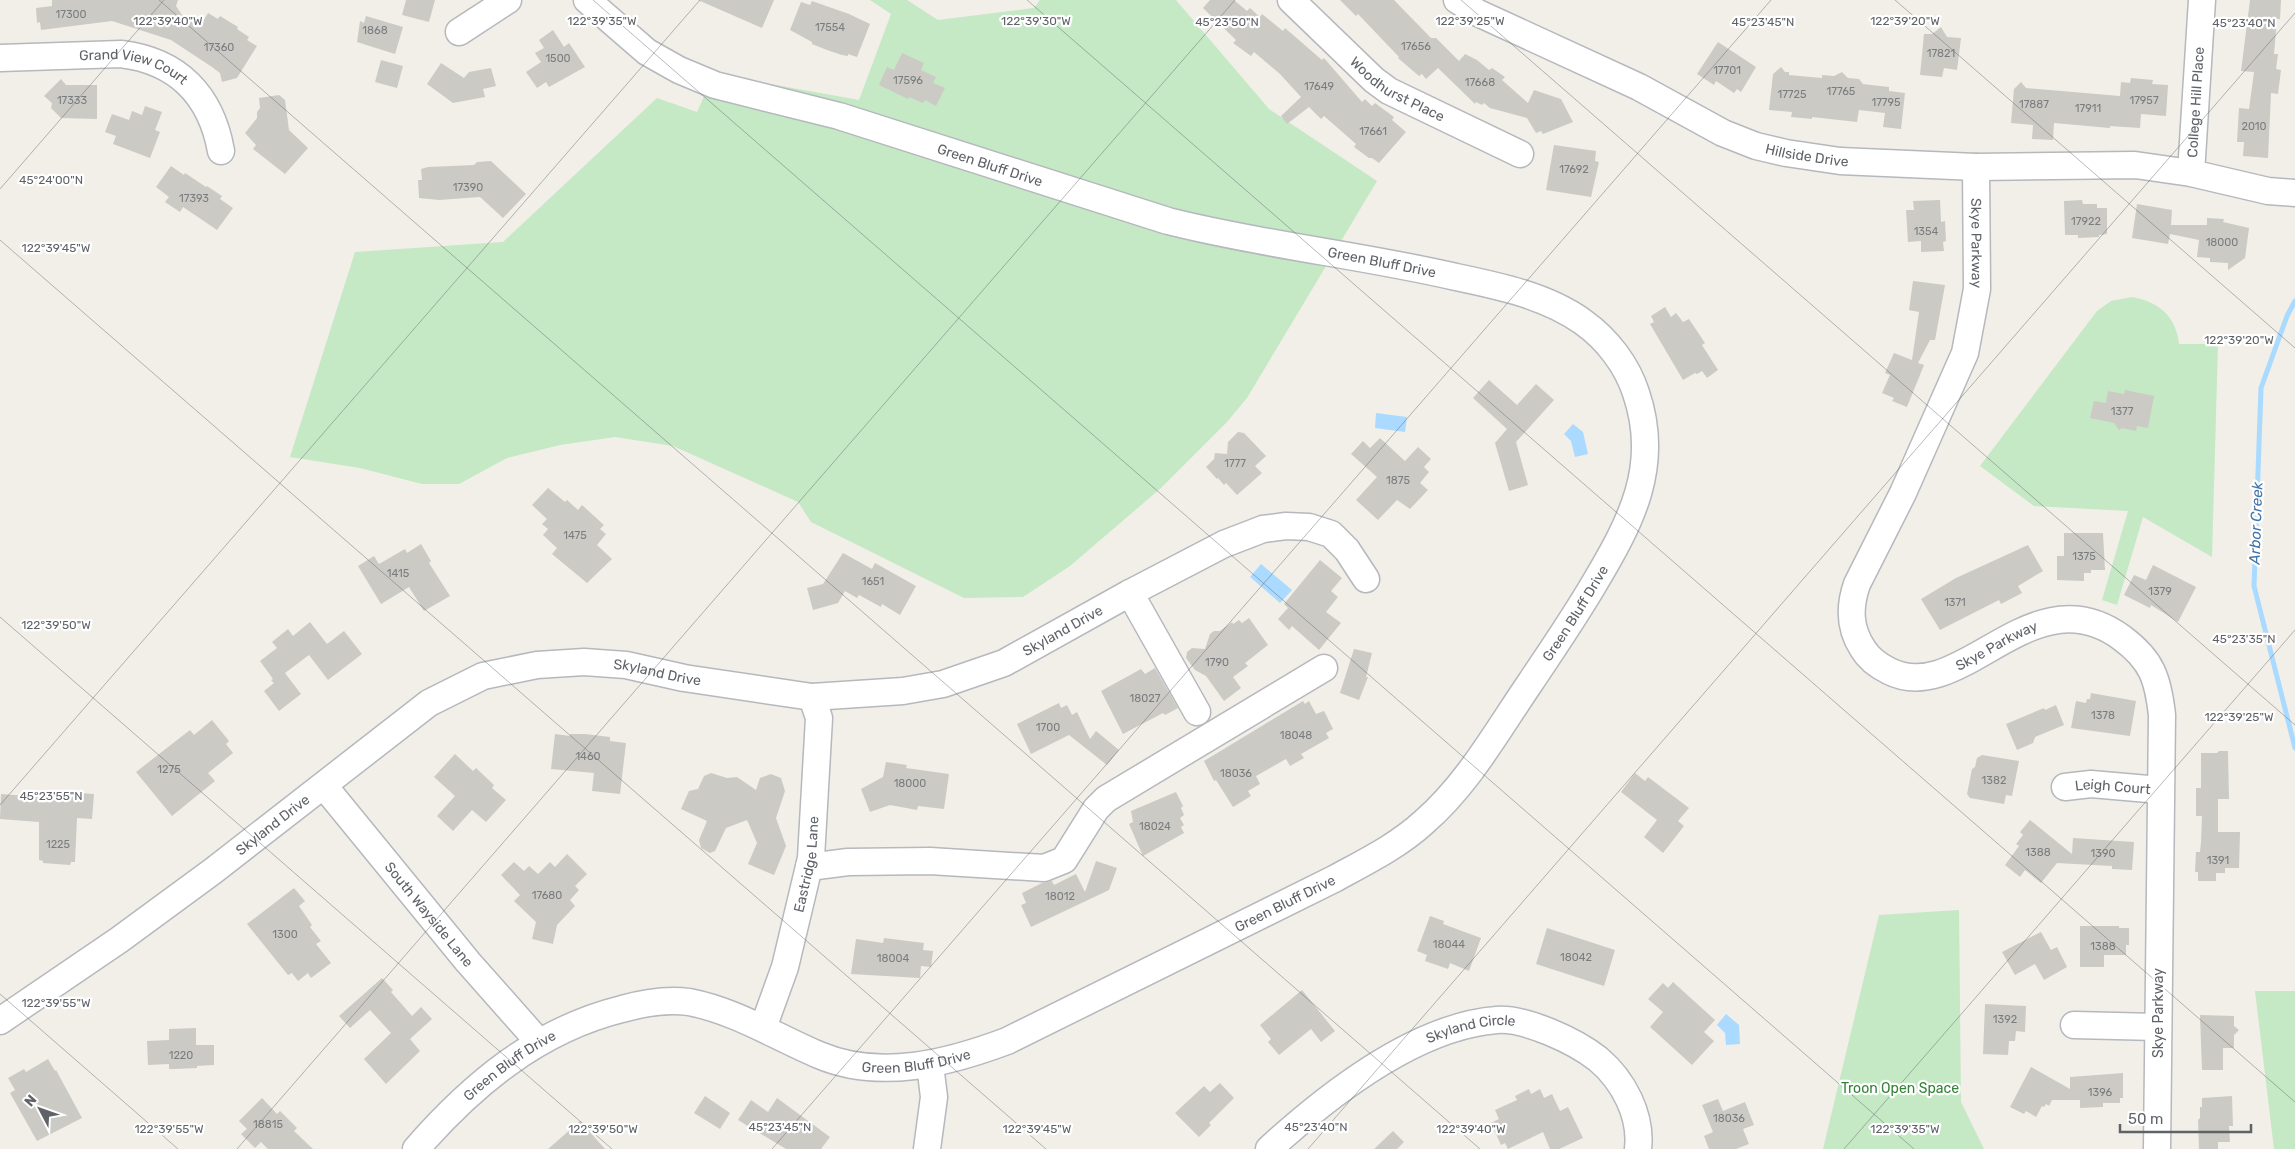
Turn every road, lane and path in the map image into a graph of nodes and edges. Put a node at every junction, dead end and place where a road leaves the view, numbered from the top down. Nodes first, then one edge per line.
1 (508, 0) edge
2 (587, 0) edge
3 (1291, 0) edge
4 (1457, 0) edge
5 (2202, 0) edge
6 (459, 32) dead end
7 (0, 58) edge
8 (221, 151) dead end
9 (1520, 154) dead end
10 (1976, 167) junction
11 (2191, 173) junction
12 (2295, 193) edge
13 (1366, 579) dead end
14 (1130, 593) junction
15 (1324, 668) dead end
16 (812, 697) junction
17 (1203, 722) junction
18 (324, 786) junction
19 (2065, 787) dead end
20 (2160, 790) junction
21 (809, 867) junction
22 (0, 1021) edge
23 (2074, 1025) dead end
24 (2157, 1027) junction
25 (764, 1028) junction
26 (538, 1042) junction
27 (930, 1065) junction
28 (416, 1149) edge
29 (927, 1149) edge
30 (1269, 1149) edge
31 (1638, 1149) edge
32 (2157, 1149) edge

1 - 6 street
2 - 27 street, Green Bluff Drive
3 - 9 street, Woodhurst Place
4 - 10 street, Hillside Drive
5 - 11 street, College Hill Place
7 - 8 street, Grand View Court
10 - 11 street, Hillside Drive
10 - 20 street, Skye Parkway
11 - 12 street, Hillside Drive
13 - 14 street, Skyland Drive
14 - 16 street, Skyland Drive
14 - 17 street
15 - 17 street
16 - 18 street, Skyland Drive
16 - 21 street, Eastridge Lane
17 - 21 street
18 - 22 street, Skyland Drive
18 - 26 street, South Wayside Lane
19 - 20 street, Leigh Court
20 - 24 street, Skye Parkway
21 - 25 street, Eastridge Lane
23 - 24 street
24 - 32 street, Skye Parkway
25 - 26 street, Green Bluff Drive
25 - 27 street, Green Bluff Drive
26 - 28 street, Green Bluff Drive
27 - 29 street
30 - 31 street, Skyland Circle

